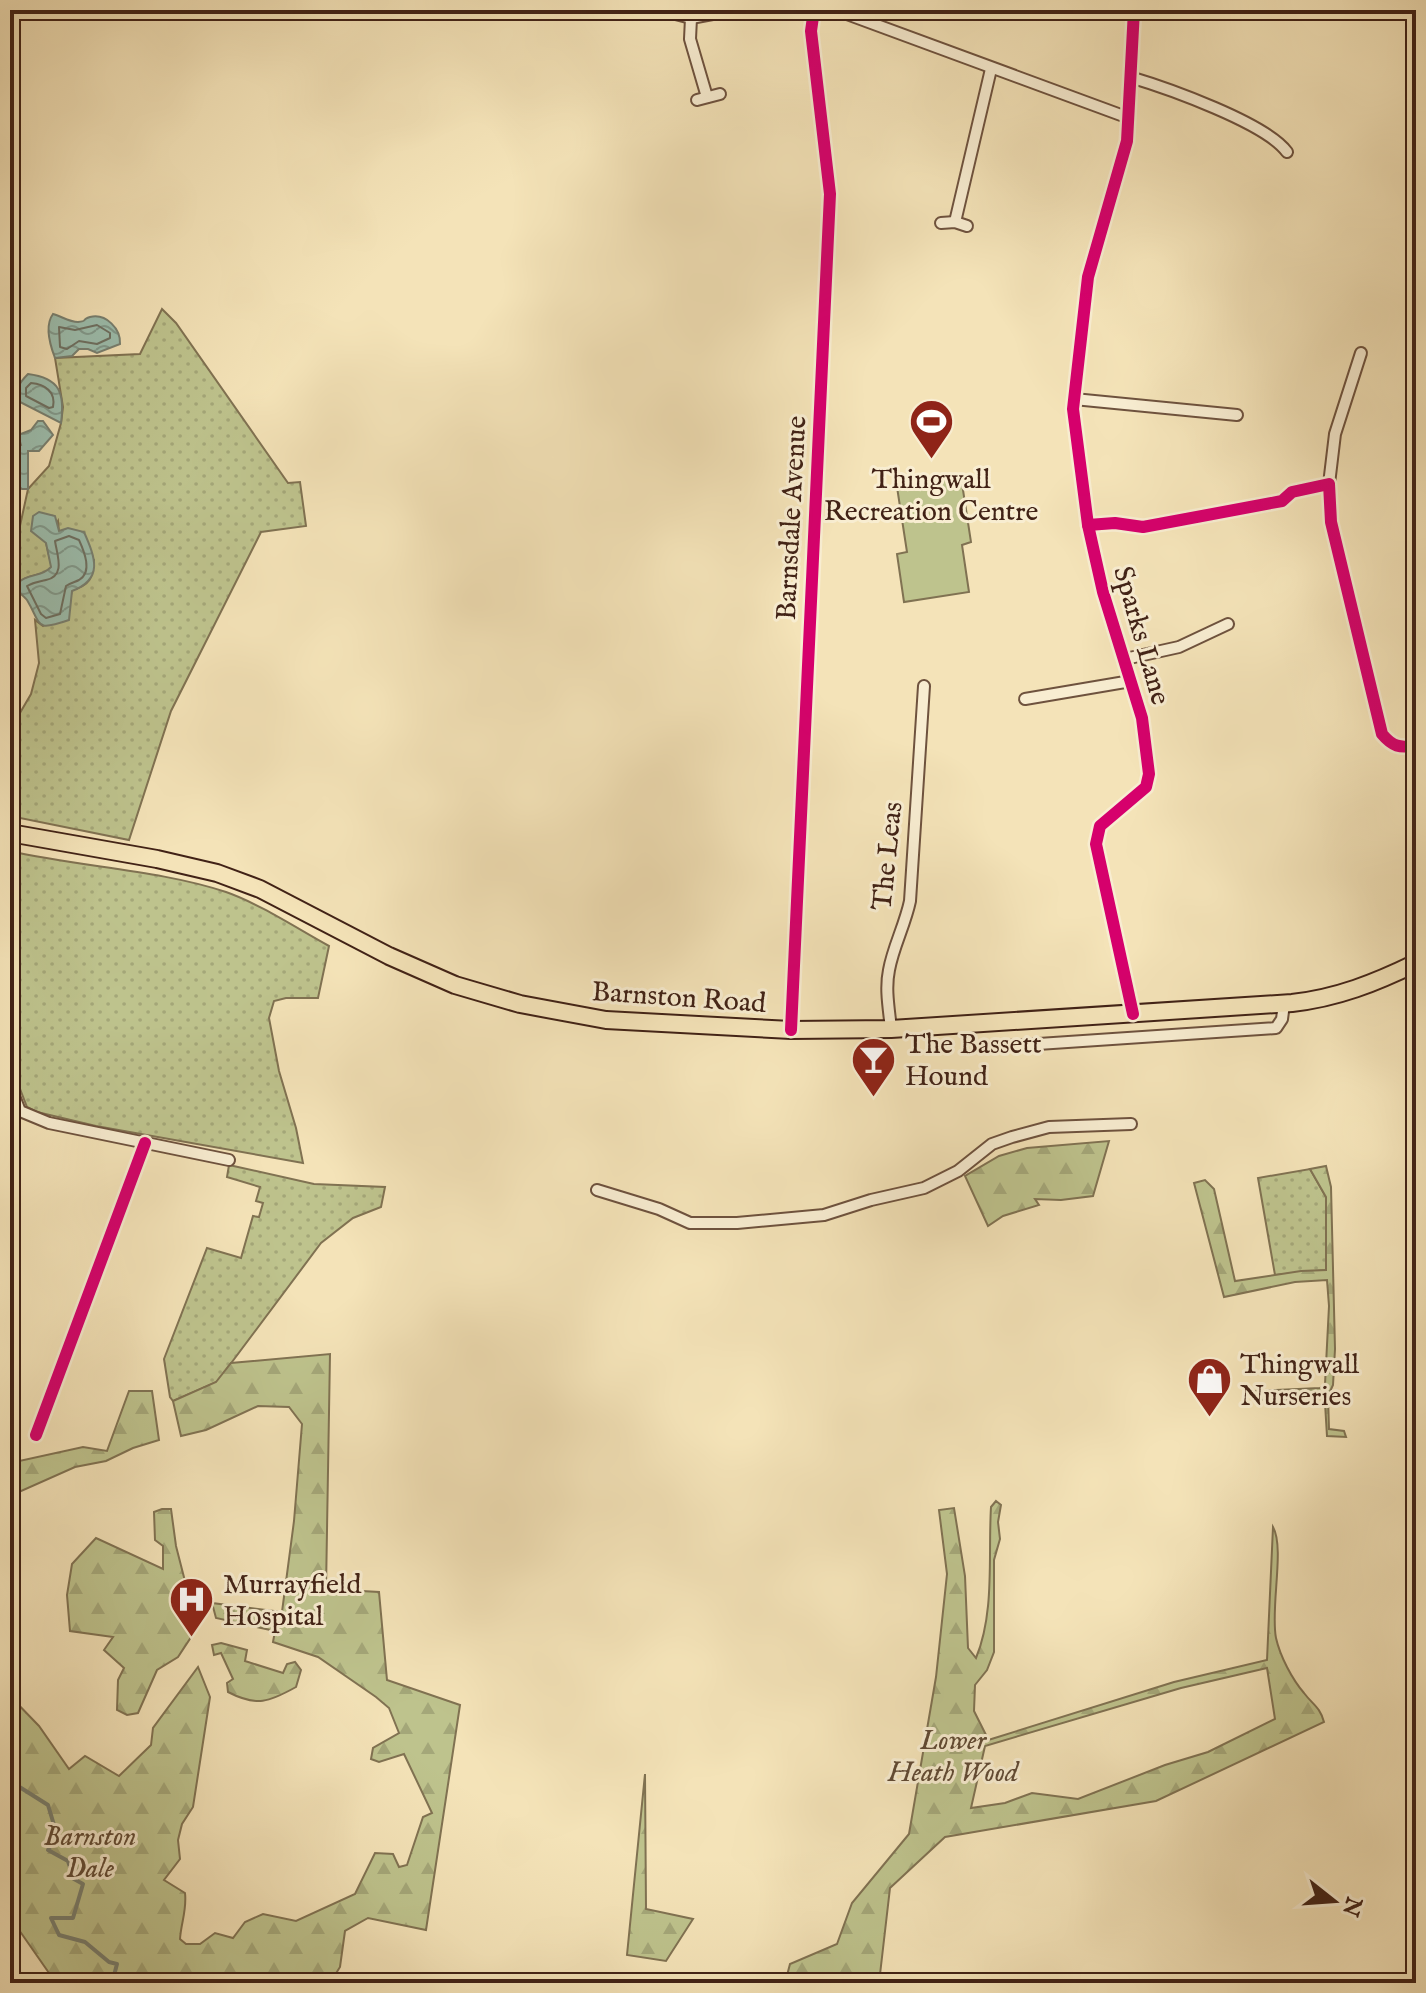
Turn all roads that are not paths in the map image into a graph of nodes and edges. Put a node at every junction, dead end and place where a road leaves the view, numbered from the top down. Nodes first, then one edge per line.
1 (660, 10) edge
2 (734, 10) edge
3 (814, 10) edge
4 (836, 10) edge
5 (1134, 10) edge
6 (691, 18) junction
7 (991, 69) junction
8 (1130, 77) junction
9 (720, 94) dead end
10 (1129, 118) junction
11 (1287, 152) dead end
12 (941, 223) dead end
13 (1361, 353) dead end
14 (1074, 399) junction
15 (1237, 415) dead end
16 (1329, 484) junction
17 (1088, 525) junction
18 (1228, 624) dead end
19 (1125, 659) junction
20 (1131, 681) junction
21 (924, 686) dead end
22 (1025, 699) dead end
23 (1416, 745) edge
24 (10, 833) edge
25 (1416, 963) edge
26 (1284, 1004) junction
27 (1133, 1014) junction
28 (891, 1029) junction
29 (791, 1030) junction
30 (994, 1047) dead end
31 (10, 1086) edge
32 (1131, 1124) dead end
33 (145, 1143) junction
34 (229, 1160) dead end
35 (597, 1190) dead end
36 (36, 1435) dead end

1 - 6 street
2 - 6 street
3 - 29 street, Barnsdale Avenue
4 - 7 street
5 - 8 street, Sparks Lane
6 - 9 street
7 - 10 street
7 - 12 street
8 - 10 street, Sparks Lane
8 - 11 street
10 - 14 street, Sparks Lane
13 - 16 street
14 - 15 street
14 - 17 street, Sparks Lane
16 - 17 street
16 - 23 street
17 - 19 street, Sparks Lane
18 - 19 street
19 - 20 street, Sparks Lane
20 - 22 street
20 - 27 street, Sparks Lane
21 - 28 street, The Leas
24 - 29 main road, Barnston Road
25 - 26 main road, Barnston Road
26 - 27 main road, Barnston Road
26 - 30 street
27 - 28 main road, Barnston Road
28 - 29 main road, Barnston Road
31 - 33 street
32 - 35 street
33 - 34 street
33 - 36 street

